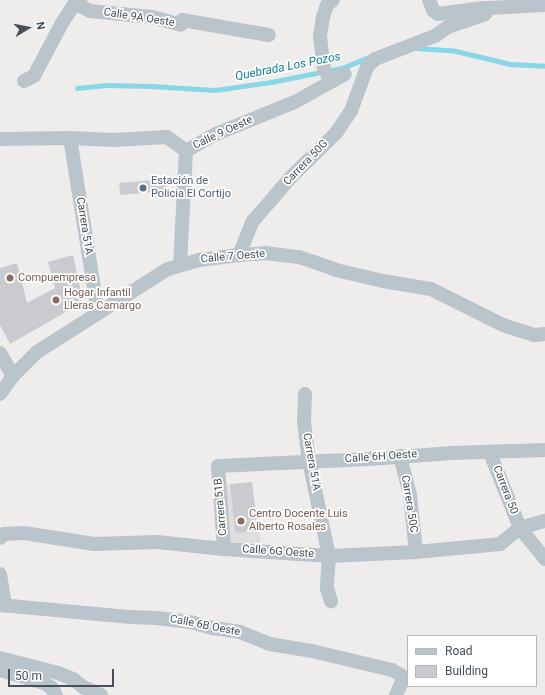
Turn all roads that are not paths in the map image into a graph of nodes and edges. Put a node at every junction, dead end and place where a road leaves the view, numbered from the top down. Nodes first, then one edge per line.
1 (332, 0) edge
2 (430, 0) edge
3 (78, 2) edge
4 (488, 4) edge
5 (545, 5) edge
6 (269, 35) dead end
7 (24, 81) dead end
8 (70, 138) junction
9 (0, 139) edge
10 (186, 151) junction
11 (239, 255) junction
12 (180, 265) junction
13 (98, 313) junction
14 (545, 334) edge
15 (0, 353) edge
16 (13, 376) junction
17 (0, 394) edge
18 (305, 394) dead end
19 (545, 450) edge
20 (490, 453) junction
21 (400, 456) junction
22 (309, 460) junction
23 (218, 466) joint
24 (545, 521) edge
25 (520, 528) junction
26 (2, 536) edge
27 (224, 549) junction
28 (416, 552) junction
29 (329, 556) junction
30 (545, 558) edge
31 (0, 574) edge
32 (331, 601) dead end
33 (2, 606) edge
34 (0, 658) edge
35 (0, 670) edge
36 (56, 695) edge
37 (101, 695) edge
38 (396, 695) edge

1 - 10 street, Calle 9 Oeste
2 - 4 street
3 - 6 street, Calle 9A Oeste
3 - 7 street
4 - 5 street
4 - 11 street, Carrera 50G
8 - 9 street, Calle 9 Oeste
8 - 10 street, Calle 9 Oeste
8 - 13 street, Carrera 51A
10 - 12 street
11 - 12 street, Calle 7 Oeste
11 - 14 street, Calle 7 Oeste
12 - 13 street, Calle 7 Oeste
13 - 16 street, Calle 7 Oeste
15 - 16 street
16 - 17 street, Calle 7 Oeste
18 - 22 street, Carrera 51A
19 - 20 street, Calle 6H Oeste
20 - 21 street, Calle 6H Oeste
20 - 25 street, Carrera 50
21 - 22 street, Calle 6H Oeste
21 - 28 street, Carrera 50C
22 - 23 street, Calle 6H Oeste
22 - 29 street, Carrera 51A
23 - 27 street, Carrera 51B
24 - 25 street, Calle 6G Oeste
25 - 28 street, Calle 6G Oeste
25 - 30 street, Carrera 50
26 - 27 street, Calle 6G Oeste
27 - 29 street, Calle 6G Oeste
28 - 29 street, Calle 6G Oeste
29 - 32 street, Carrera 51A
31 - 33 street
33 - 38 street, Calle 6B Oeste
34 - 37 street
35 - 36 street

